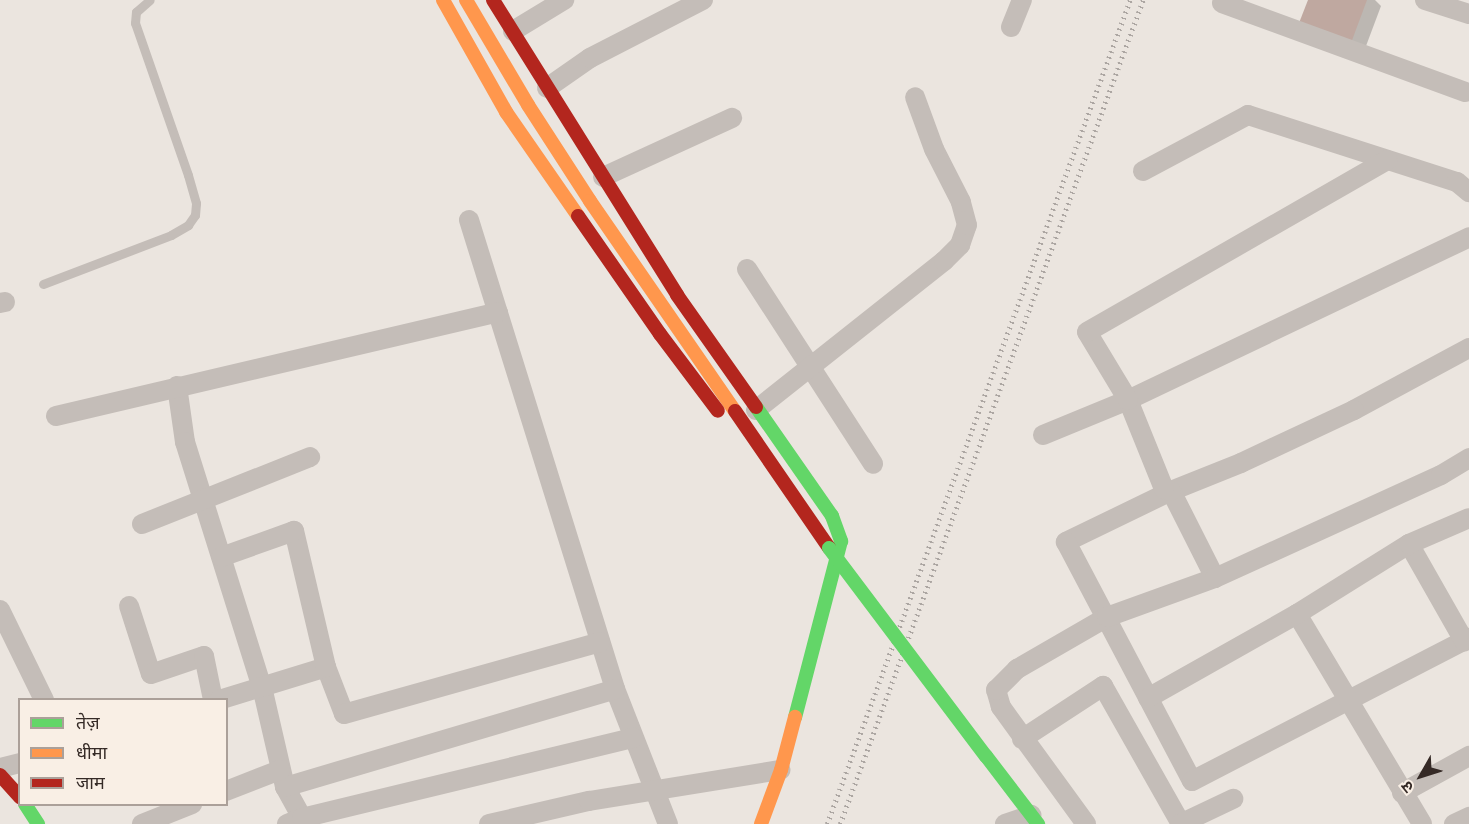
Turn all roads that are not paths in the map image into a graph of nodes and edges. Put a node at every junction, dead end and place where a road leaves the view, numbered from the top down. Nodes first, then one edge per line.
1 (150, 0) edge
2 (443, 0) edge
3 (466, 0) edge
4 (493, 0) edge
5 (564, 0) edge
6 (703, 0) edge
7 (1022, 0) edge
8 (1425, 0) edge
9 (1222, 3) dead end
10 (1469, 14) edge
11 (1011, 27) dead end
12 (513, 31) junction
13 (547, 88) junction
14 (1468, 88) edge
15 (915, 97) dead end
16 (732, 118) dead end
17 (1387, 160) junction
18 (1143, 171) dead end
19 (603, 177) junction
20 (1469, 192) edge
21 (469, 220) dead end
22 (1469, 237) edge
23 (747, 270) dead end
24 (43, 284) dead end
25 (498, 312) junction
26 (1469, 348) edge
27 (810, 369) junction
28 (177, 387) junction
29 (1128, 400) junction
30 (756, 410) junction
31 (56, 416) dead end
32 (1043, 435) dead end
33 (310, 457) dead end
34 (1469, 458) edge
35 (873, 464) dead end
36 (1171, 491) junction
37 (203, 500) junction
38 (1469, 518) edge
39 (142, 524) dead end
40 (1409, 544) junction
41 (221, 557) junction
42 (834, 562) junction
43 (1215, 578) junction
44 (129, 606) dead end
45 (0, 610) edge
46 (1297, 614) junction
47 (1107, 617) junction
48 (1467, 640) edge
49 (600, 642) junction
50 (326, 667) junction
51 (262, 687) junction
52 (615, 689) junction
53 (44, 698) edge
54 (213, 698) edge
55 (223, 698) edge
56 (1148, 698) junction
57 (1348, 700) junction
58 (633, 738) junction
59 (1022, 739) junction
60 (1469, 756) edge
61 (18, 764) edge
62 (0, 768) edge
63 (782, 770) junction
64 (0, 775) edge
65 (283, 778) junction
66 (228, 791) edge
67 (653, 791) junction
68 (1402, 793) junction
69 (15, 799) edge
70 (1233, 799) dead end
71 (21, 806) edge
72 (187, 806) edge
73 (1469, 817) edge
74 (1034, 819) edge
75 (294, 821) edge
76 (38, 824) edge
77 (142, 824) edge
78 (489, 824) edge
79 (668, 824) edge
80 (761, 824) edge
81 (1005, 824) edge
82 (1086, 824) edge
83 (1180, 824) edge
84 (1422, 824) edge
85 (1454, 824) edge

1 - 24 lane
2 - 42 street
3 - 74 street, bridge
4 - 12 street
5 - 12 street
6 - 13 street
7 - 11 street
8 - 10 street
9 - 14 street
12 - 13 street
13 - 19 street
15 - 27 street
16 - 19 street
17 - 18 street
17 - 20 street
17 - 29 street
19 - 30 street
21 - 25 street
22 - 29 street
23 - 27 street
25 - 28 street
25 - 49 street
26 - 36 street
27 - 30 street
27 - 35 street
28 - 31 street
28 - 37 street
29 - 32 street
29 - 36 street
30 - 42 street
33 - 37 street
34 - 43 street
36 - 43 street
36 - 47 street
37 - 39 street
37 - 41 street
38 - 40 street
40 - 46 street
40 - 48 street
41 - 50 street
41 - 51 street
42 - 63 street
43 - 47 street
44 - 54 street
45 - 53 street
46 - 56 street
46 - 57 street
47 - 56 street
47 - 59 street
48 - 57 street
49 - 50 street
49 - 52 street
50 - 51 street
51 - 55 street
51 - 65 street
52 - 58 street
52 - 65 street
56 - 57 street
57 - 68 street
58 - 67 street
58 - 75 street
59 - 82 street
59 - 83 street
60 - 68 street
61 - 62 street
63 - 67 street
63 - 80 street
64 - 69 street
65 - 66 street
65 - 75 street
67 - 78 street
67 - 79 street
68 - 84 street
70 - 83 street
71 - 76 street
72 - 77 street
73 - 85 street
74 - 81 street

